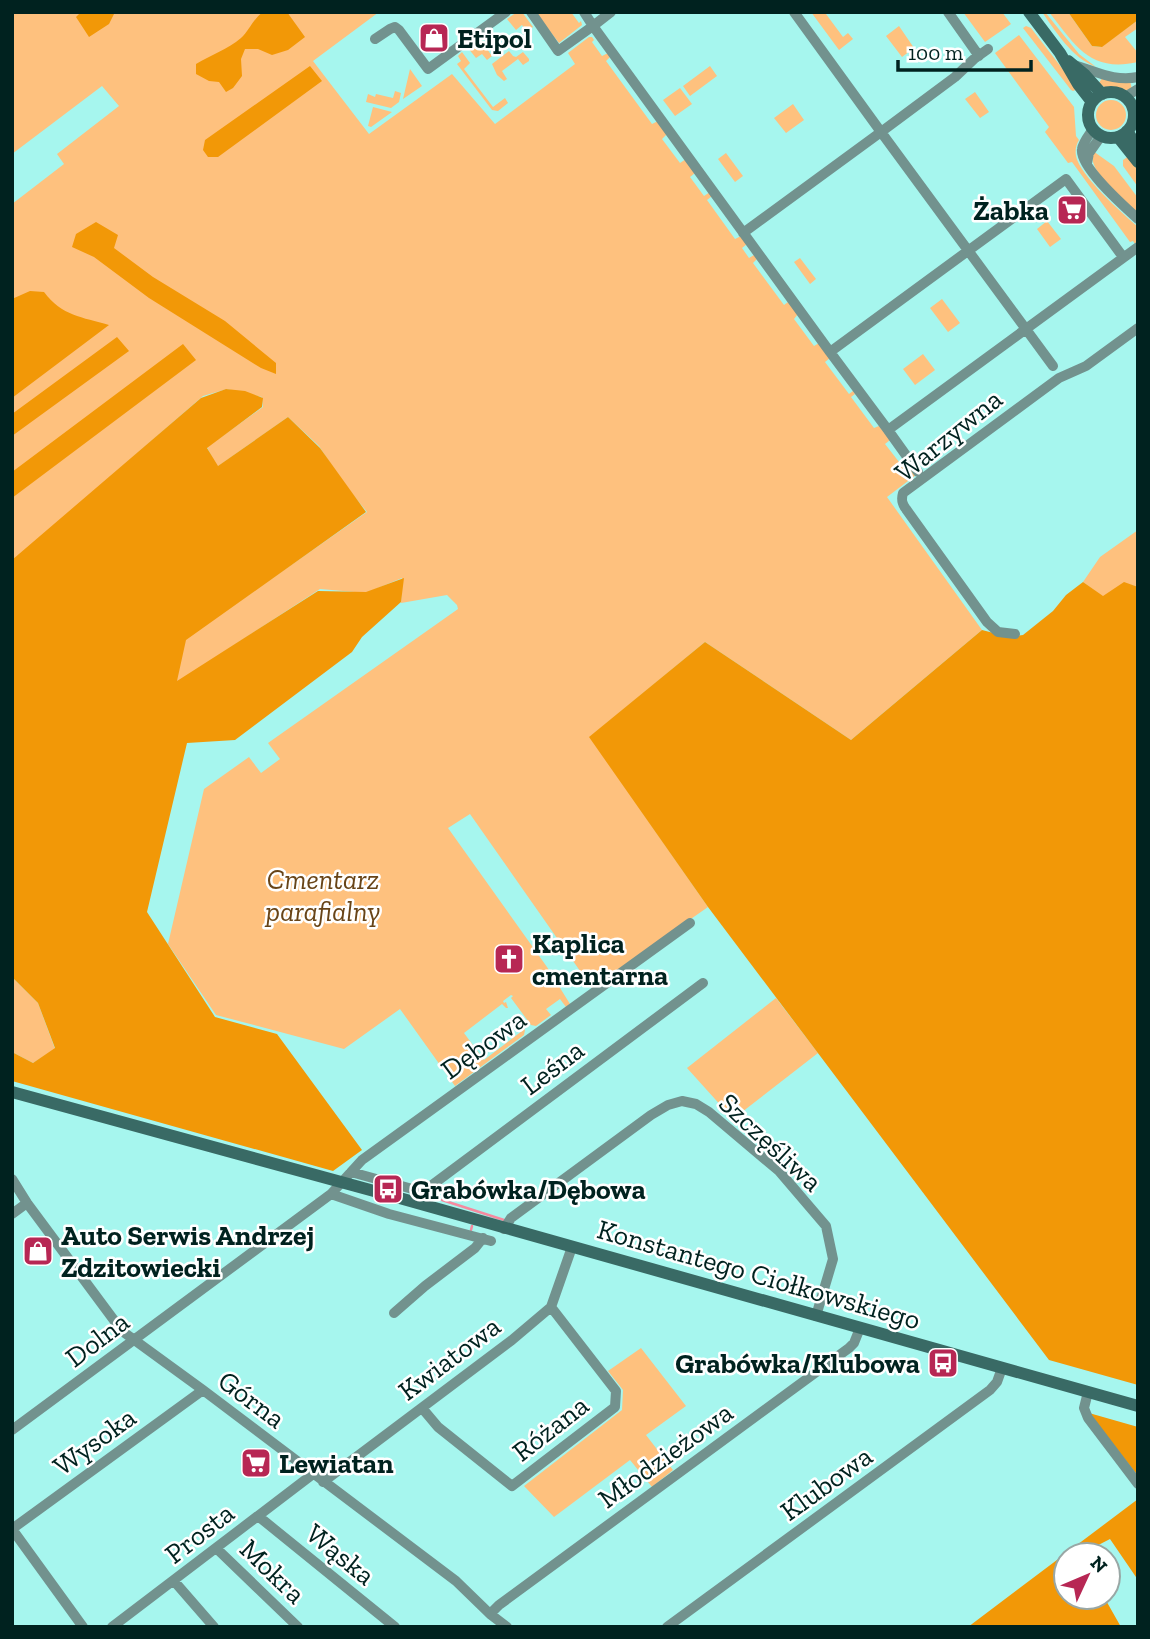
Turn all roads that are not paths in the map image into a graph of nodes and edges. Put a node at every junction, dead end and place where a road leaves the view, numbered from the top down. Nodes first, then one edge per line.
1 (506, 12) edge
2 (531, 12) edge
3 (584, 12) edge
4 (611, 12) edge
5 (794, 12) edge
6 (948, 12) edge
7 (1029, 12) edge
8 (593, 26) junction
9 (375, 39) dead end
10 (1060, 53) junction
11 (1072, 64) junction
12 (1138, 76) edge
13 (1138, 89) edge
14 (1125, 97) junction
15 (1097, 98) junction
16 (1135, 109) edge
17 (881, 132) junction
18 (1097, 132) junction
19 (1123, 134) junction
20 (1138, 148) edge
21 (1138, 162) edge
22 (1138, 219) edge
23 (743, 233) junction
24 (1138, 247) edge
25 (968, 250) junction
26 (1123, 257) junction
27 (1026, 328) junction
28 (1138, 328) edge
29 (830, 352) junction
30 (1053, 366) dead end
31 (888, 430) junction
32 (918, 472) dead end
33 (1016, 634) dead end
34 (691, 923) dead end
35 (703, 983) dead end
36 (12, 1092) edge
37 (351, 1172) junction
38 (12, 1179) edge
39 (342, 1183) junction
40 (331, 1194) junction
41 (27, 1203) junction
42 (12, 1213) edge
43 (504, 1229) junction
44 (572, 1247) junction
45 (551, 1307) junction
46 (394, 1313) dead end
47 (816, 1316) junction
48 (860, 1328) junction
49 (133, 1340) junction
50 (1002, 1368) junction
51 (203, 1390) junction
52 (1088, 1392) junction
53 (1138, 1406) edge
54 (422, 1408) junction
55 (12, 1430) edge
56 (313, 1474) junction
57 (323, 1482) junction
58 (1138, 1484) edge
59 (258, 1516) junction
60 (12, 1529) edge
61 (216, 1548) junction
62 (174, 1581) junction
63 (490, 1614) junction
64 (83, 1627) edge
65 (112, 1627) edge
66 (214, 1627) edge
67 (298, 1627) edge
68 (395, 1627) edge
69 (507, 1627) edge
70 (667, 1627) edge

1 - 9 street
2 - 8 street
3 - 8 street
4 - 8 street
5 - 17 street
6 - 17 street
7 - 10 street
8 - 23 street
10 - 11 street
10 - 15 street
11 - 12 street
11 - 15 street
13 - 14 street
14 - 15 street
14 - 16 street
15 - 18 street
16 - 19 street
17 - 23 street
17 - 25 street
18 - 19 street
18 - 22 street
19 - 20 street
19 - 21 street
23 - 29 street
24 - 26 street
25 - 26 street
25 - 27 street
25 - 29 street
26 - 27 street
27 - 30 street
27 - 31 street
28 - 33 street, Warzywna
29 - 31 street
31 - 32 street
34 - 37 street, Dębowa
35 - 37 street, Leśna
36 - 39 street, Konstantego Ciołkowskiego
37 - 39 street, Dębowa
38 - 41 street, Górna
39 - 40 street, Dolna
39 - 43 street, Konstantego Ciołkowskiego
40 - 46 street
40 - 49 street, Dolna
41 - 42 street
41 - 49 street, Górna
43 - 44 street, Konstantego Ciołkowskiego
43 - 47 street, Szczęśliwa
44 - 45 street
44 - 47 street, Konstantego Ciołkowskiego
45 - 54 street, Kwiatowa
45 - 54 street, Różana
47 - 48 street, Konstantego Ciołkowskiego
48 - 50 street, Konstantego Ciołkowskiego
48 - 63 street, Młodzieżowa
49 - 51 street, Górna
49 - 55 street, Dolna
50 - 52 street, Konstantego Ciołkowskiego
50 - 70 street, Klubowa
51 - 56 street, Górna
51 - 60 street, Wysoka
52 - 53 street, Konstantego Ciołkowskiego
52 - 58 street
54 - 57 street, Kwiatowa
56 - 57 street, Górna
56 - 59 street, Prosta
57 - 63 street, Górna
59 - 61 street, Prosta
59 - 68 street, Wąska
60 - 64 street
61 - 62 street, Prosta
61 - 67 street, Mokra
62 - 65 street, Prosta
62 - 66 street
63 - 69 street, Górna

